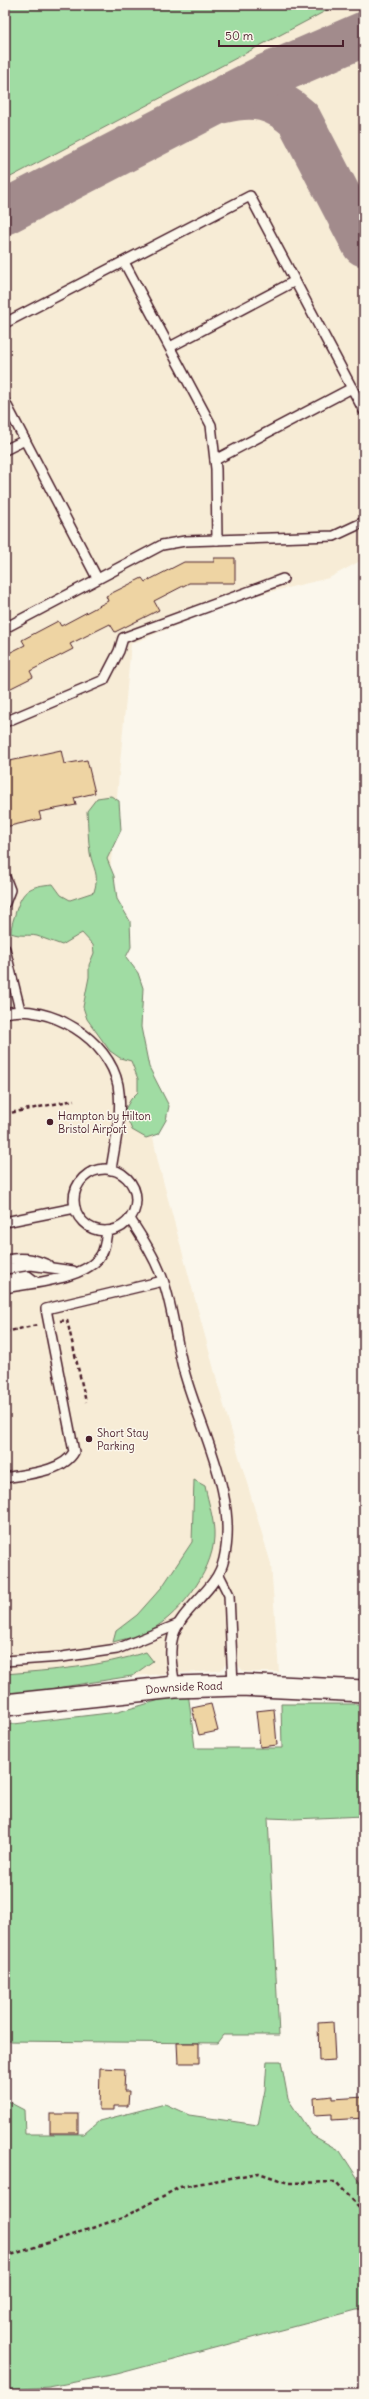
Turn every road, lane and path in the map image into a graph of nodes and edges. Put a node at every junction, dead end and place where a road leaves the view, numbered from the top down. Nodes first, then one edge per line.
1 (124, 262) junction
2 (295, 281) junction
3 (5, 323) edge
4 (170, 347) junction
5 (352, 388) junction
6 (5, 402) edge
7 (364, 411) edge
8 (25, 440) junction
9 (5, 450) edge
10 (215, 460) junction
11 (364, 522) edge
12 (217, 540) junction
13 (97, 578) junction
14 (283, 579) dead end
15 (6, 625) edge
16 (5, 722) edge
17 (5, 877) edge
18 (5, 902) edge
19 (5, 949) edge
20 (20, 1010) junction
21 (5, 1013) edge
22 (74, 1100) dead end
23 (5, 1114) edge
24 (110, 1170) junction
25 (75, 1208) junction
26 (130, 1219) junction
27 (5, 1222) edge
28 (108, 1231) junction
29 (5, 1260) edge
30 (5, 1269) edge
31 (58, 1270) junction
32 (80, 1272) junction
33 (5, 1280) edge
34 (163, 1281) junction
35 (36, 1282) junction
36 (5, 1288) edge
37 (5, 1478) edge
38 (219, 1575) junction
39 (178, 1624) junction
40 (5, 1661) edge
41 (234, 1685) junction
42 (175, 1688) junction
43 (364, 1691) edge
44 (5, 1705) edge
45 (364, 2208) edge
46 (5, 2257) edge

1 - 2 lane
1 - 3 lane
1 - 4 lane
2 - 4 lane
2 - 5 lane
4 - 10 lane
5 - 7 lane
5 - 10 lane
6 - 8 lane
8 - 9 lane
8 - 13 lane
10 - 12 lane
11 - 12 lane
12 - 13 lane
13 - 15 lane
14 - 16 lane
17 - 18 lane
19 - 20 lane
20 - 21 lane
20 - 24 lane
22 - 23 path
24 - 25 lane
24 - 26 lane
25 - 27 lane
25 - 28 lane
26 - 28 lane
26 - 34 lane
28 - 32 lane
29 - 31 lane
30 - 31 lane
31 - 32 lane
32 - 35 lane
33 - 35 lane
34 - 37 lane
34 - 38 lane
35 - 36 lane
38 - 39 lane
38 - 41 lane
39 - 40 lane
39 - 42 lane
41 - 42 street, Downside Road
41 - 43 street, Downside Road
42 - 44 street, Downside Road
45 - 46 path

